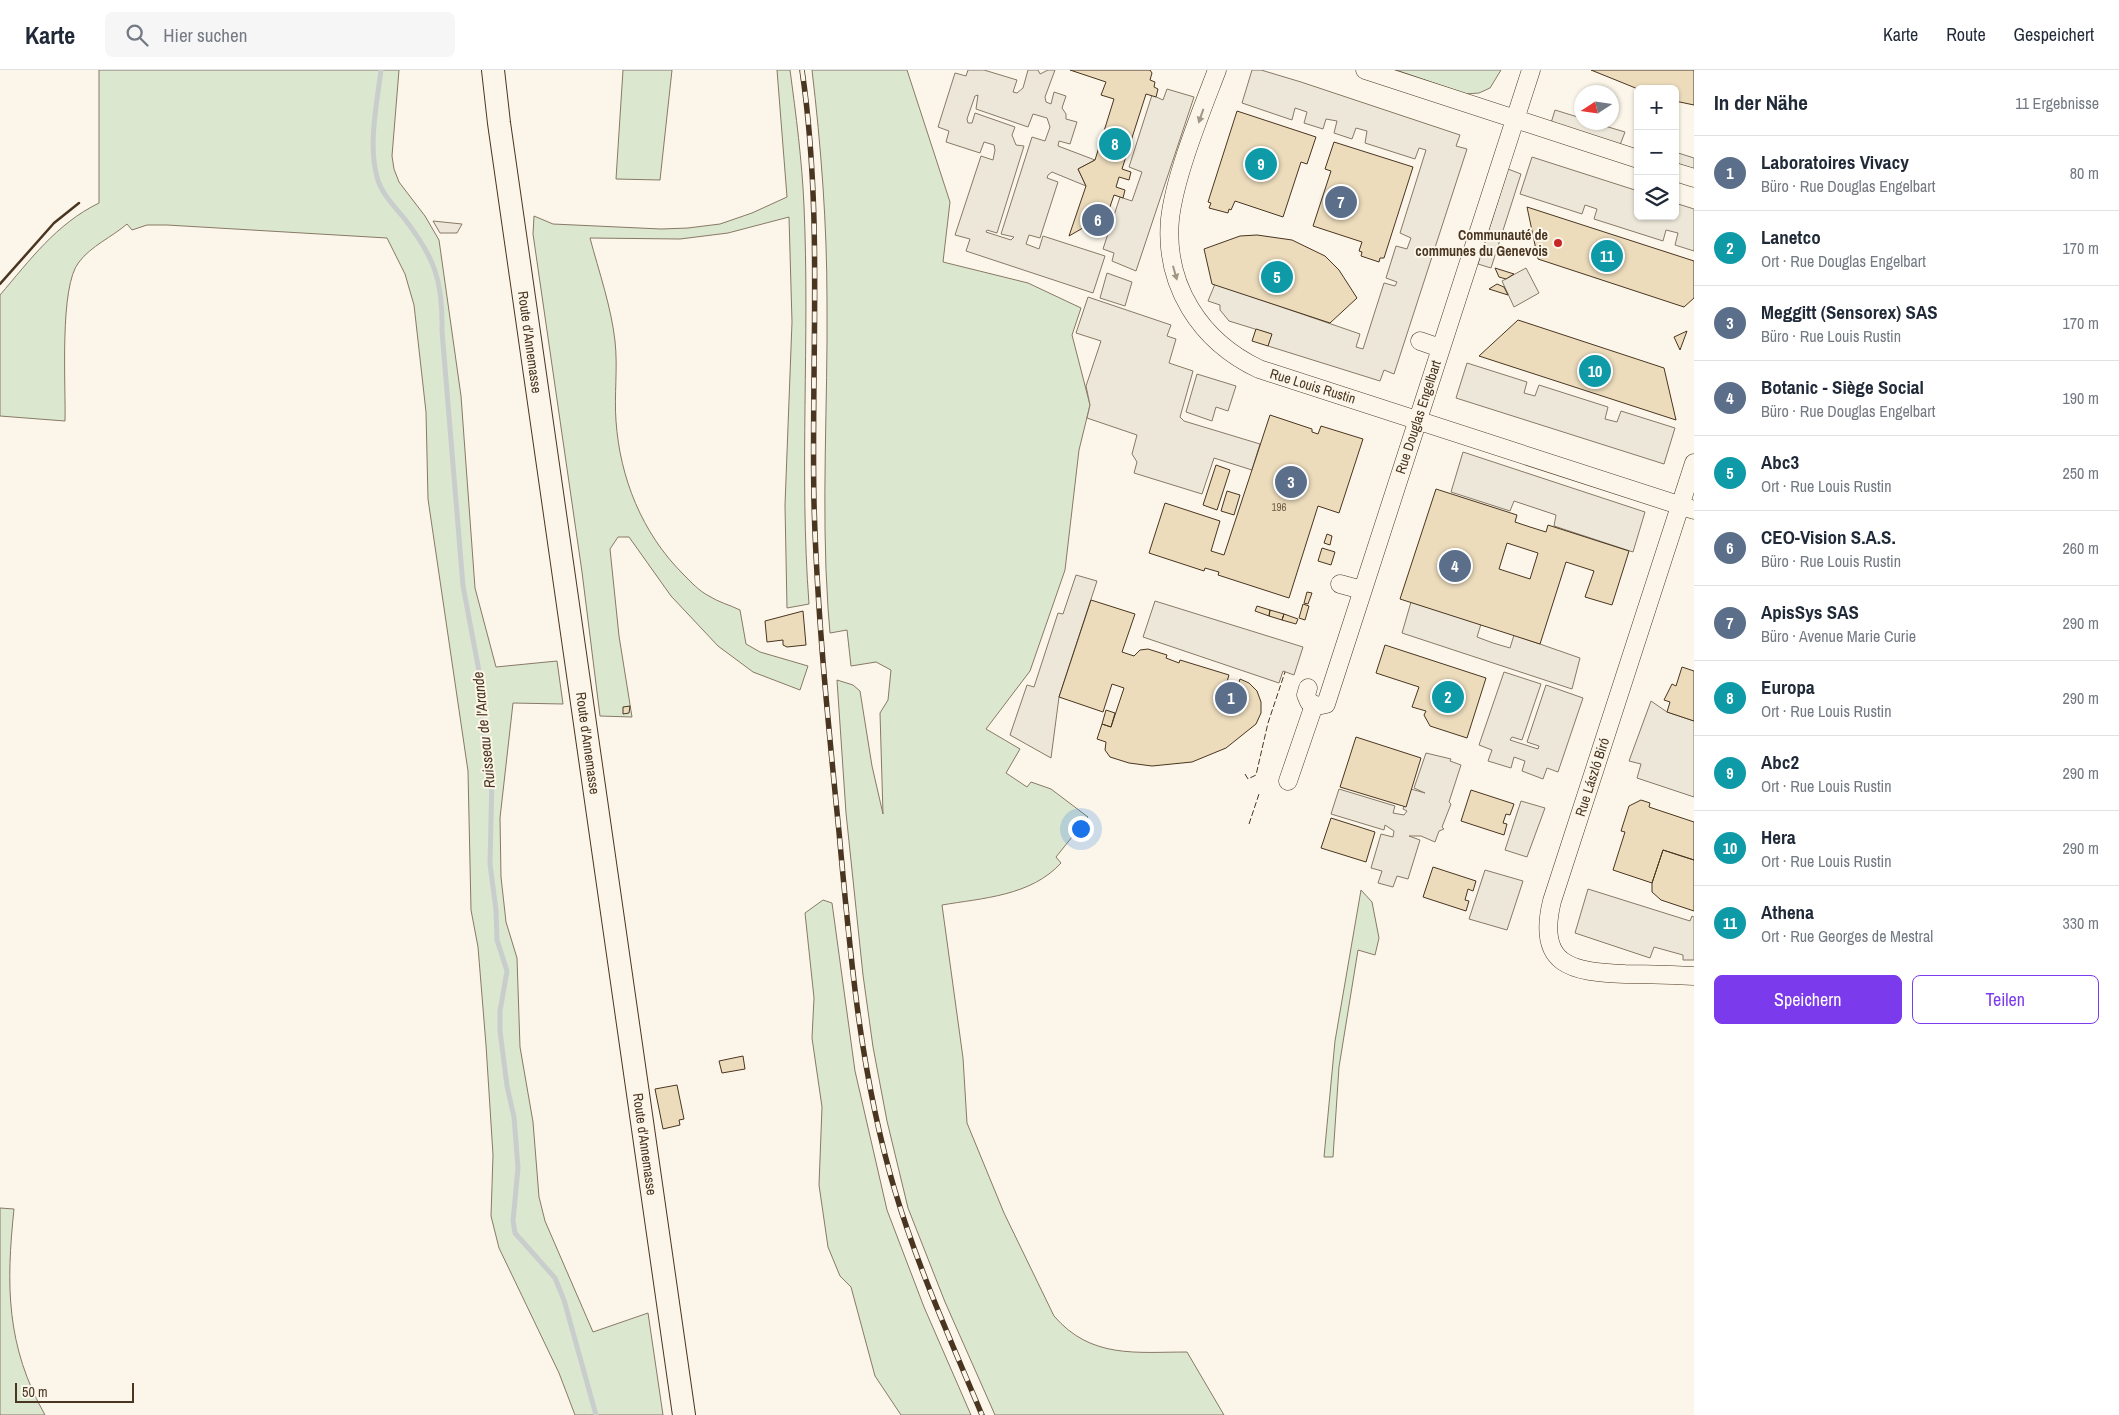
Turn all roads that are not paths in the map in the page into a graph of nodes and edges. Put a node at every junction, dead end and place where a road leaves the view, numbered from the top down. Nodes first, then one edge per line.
1 (494, 70) edge
2 (1217, 70) edge
3 (1365, 70) edge
4 (1532, 70) edge
5 (1516, 119) junction
6 (1634, 158) edge
7 (1679, 173) edge
8 (1694, 178) edge
9 (1420, 341) dead end
10 (1440, 348) junction
11 (1417, 420) junction
12 (1694, 463) edge
13 (1687, 507) edge
14 (1340, 584) dead end
15 (1362, 590) junction
16 (1308, 688) dead end
17 (1314, 705) junction
18 (1288, 781) dead end
19 (1694, 976) edge
20 (684, 1415) edge

1 - 20 main road, Route d'Annemasse
2 -> 11 street, Rue Louis Rustin
3 - 5 street
4 - 5 street, Rue Douglas Engelbart
5 - 6 street
5 - 10 street, Rue Douglas Engelbart
7 - 8 street
9 - 10 street
10 - 11 street, Rue Douglas Engelbart
11 - 13 street, Rue Louis Rustin
11 - 15 street, Rue Douglas Engelbart
12 - 13 street, Rue László Biró
13 - 19 street, Rue László Biró
14 - 15 street
15 - 17 street, Rue Douglas Engelbart
16 - 17 street
17 - 18 street

